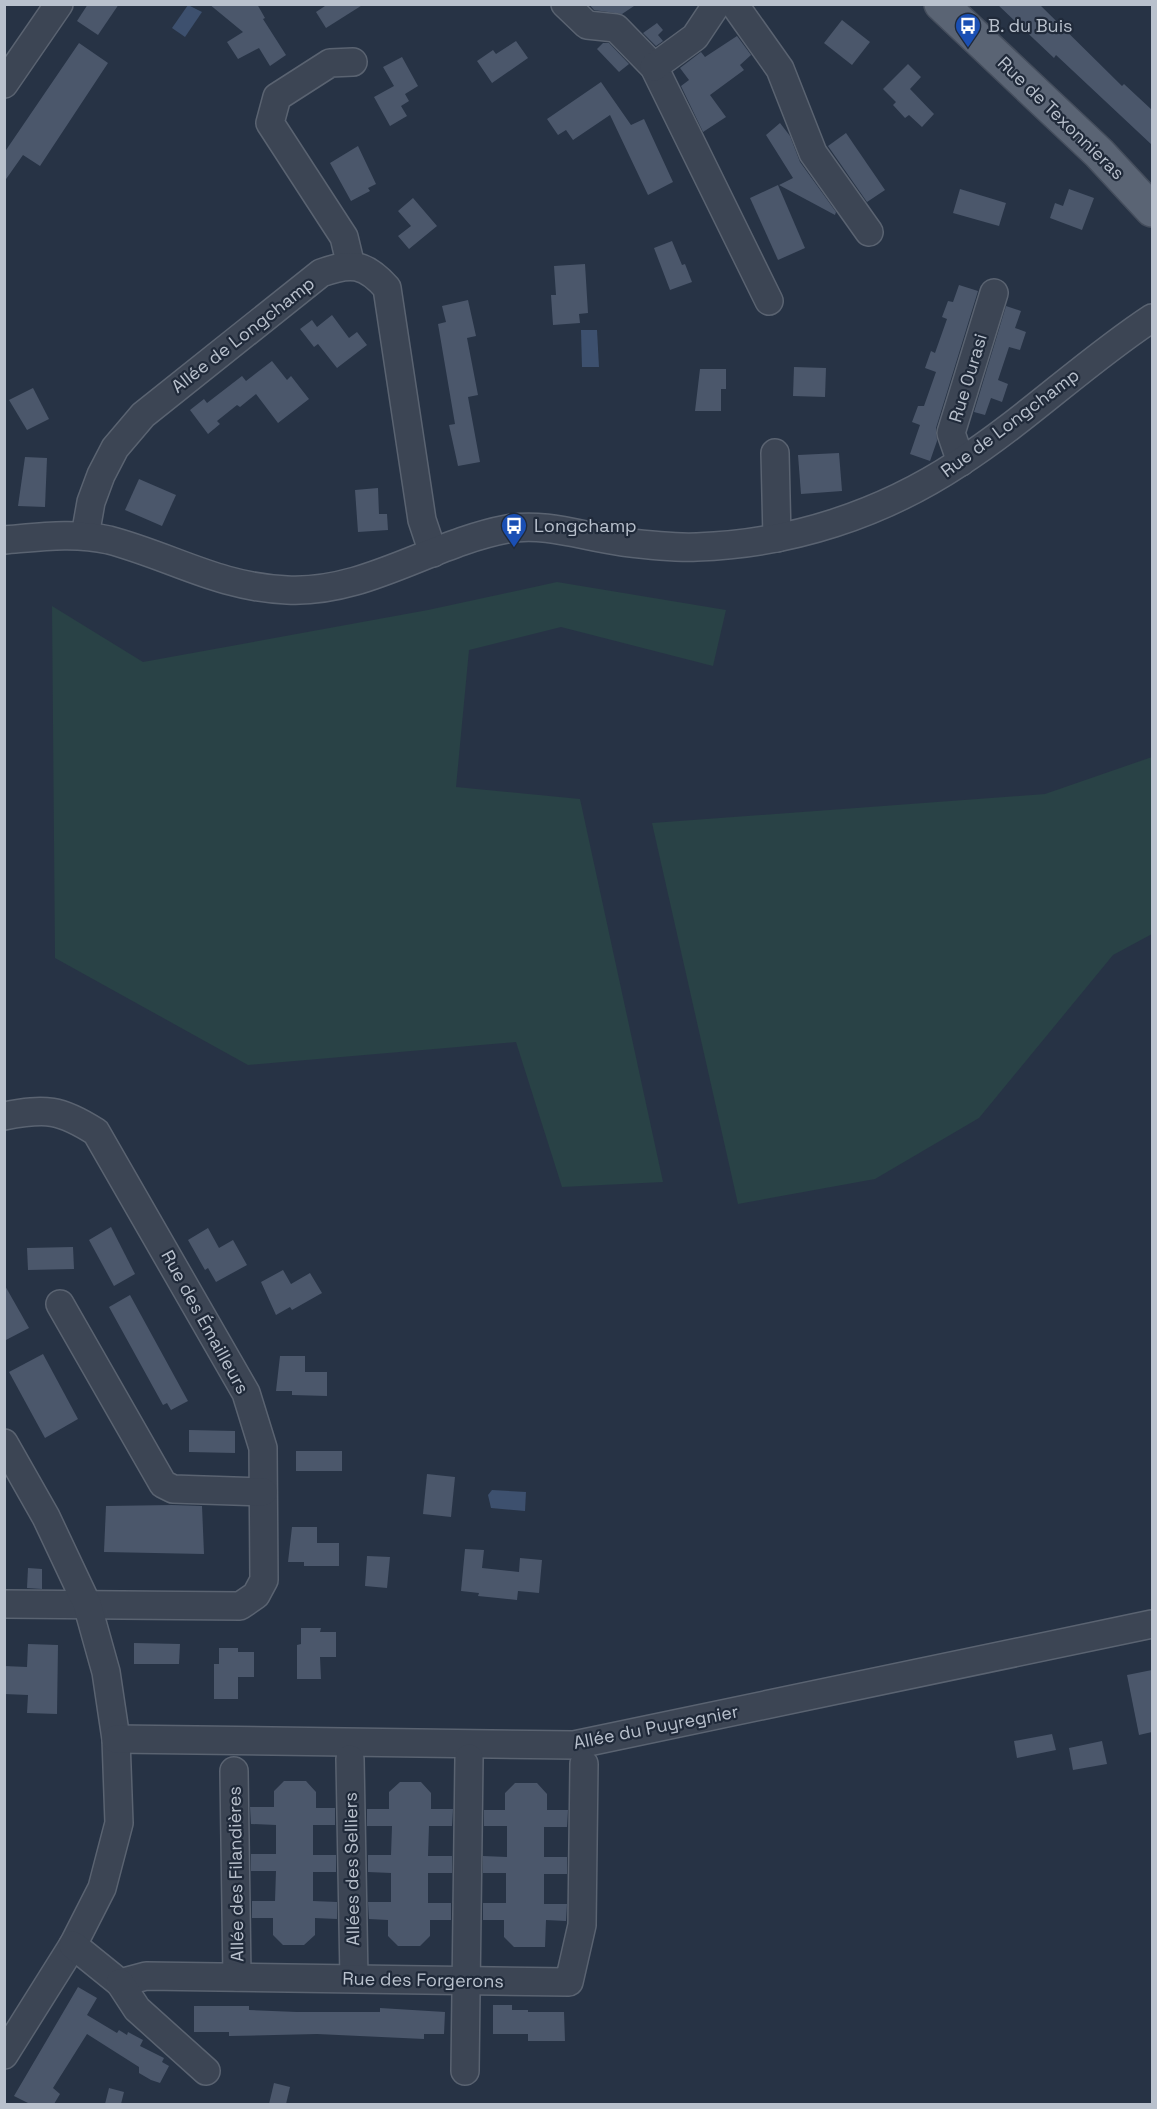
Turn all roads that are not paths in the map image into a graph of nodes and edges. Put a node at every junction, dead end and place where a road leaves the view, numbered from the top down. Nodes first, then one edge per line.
1 (59, 4) edge
2 (565, 4) edge
3 (717, 4) edge
4 (734, 4) edge
5 (940, 4) edge
6 (353, 62) dead end
7 (654, 67) junction
8 (4, 84) edge
9 (1152, 210) edge
10 (869, 232) dead end
11 (351, 266) junction
12 (994, 293) dead end
13 (769, 301) dead end
14 (1152, 318) edge
15 (775, 453) dead end
16 (961, 462) junction
17 (85, 536) junction
18 (777, 538) junction
19 (4, 540) edge
20 (434, 553) junction
21 (4, 1116) edge
22 (60, 1304) dead end
23 (4, 1443) edge
24 (264, 1492) junction
25 (4, 1604) edge
26 (87, 1604) junction
27 (1152, 1624) edge
28 (116, 1739) junction
29 (469, 1758) dead end
30 (350, 1760) dead end
31 (584, 1764) dead end
32 (234, 1771) dead end
33 (73, 1944) junction
34 (237, 1977) junction
35 (354, 1978) junction
36 (120, 1983) junction
37 (467, 1983) junction
38 (4, 2055) edge
39 (465, 2071) dead end
40 (206, 2072) dead end

1 - 8 street
2 - 7 street
3 - 7 street
4 - 10 street
5 - 9 main road, Rue de Texonnieras
6 - 11 street
7 - 13 street
11 - 17 street, Allée de Longchamp
11 - 20 street
12 - 16 street, Rue Ourasi
14 - 16 street, Rue de Longchamp
15 - 18 street
16 - 18 street, Rue de Longchamp
17 - 19 street, Rue de Longchamp
17 - 20 street, Rue de Longchamp
18 - 20 street, Rue de Longchamp
21 - 24 street, Rue des Émailleurs
22 - 24 street
23 - 26 street
24 - 26 street, Rue des Émailleurs
25 - 26 street, Rue des Émailleurs
26 - 28 street
27 - 28 street, Allée du Puyregnier
28 - 33 street
29 - 37 street
30 - 35 street, Allées des Selliers
31 - 37 street, Rue des Forgerons
32 - 34 street, Allée des Filandières
33 - 36 street
33 - 38 street
34 - 35 street, Rue des Forgerons
34 - 36 street, Rue des Forgerons
35 - 37 street, Rue des Forgerons
36 - 40 street
37 - 39 street

